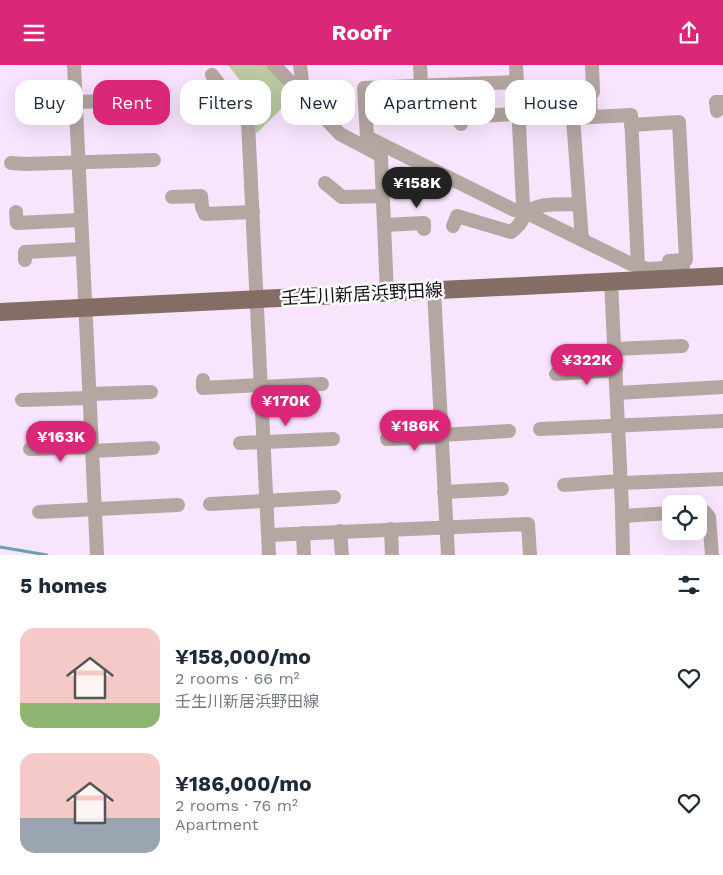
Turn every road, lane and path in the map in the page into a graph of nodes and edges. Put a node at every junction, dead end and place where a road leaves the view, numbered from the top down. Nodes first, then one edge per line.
1 (74, 65) edge
2 (274, 65) edge
3 (300, 65) edge
4 (420, 65) edge
5 (516, 65) edge
6 (592, 65) edge
7 (212, 75) dead end
8 (74, 80) edge
9 (292, 80) edge
10 (299, 80) edge
11 (421, 80) edge
12 (517, 80) edge
13 (593, 80) edge
14 (365, 89) edge
15 (365, 105) edge
16 (596, 117) edge
17 (76, 125) edge
18 (332, 125) edge
19 (366, 125) edge
20 (519, 125) edge
21 (574, 125) edge
22 (632, 125) junction
23 (379, 149) junction
24 (154, 160) dead end
25 (11, 163) dead end
26 (78, 163) junction
27 (325, 183) dead end
28 (382, 196) junction
29 (172, 197) dead end
30 (580, 204) junction
31 (253, 212) junction
32 (16, 213) dead end
33 (527, 213) junction
34 (81, 220) junction
35 (384, 225) junction
36 (453, 226) dead end
37 (424, 229) dead end
38 (582, 240) junction
39 (82, 249) junction
40 (25, 260) dead end
41 (638, 264) junction
42 (723, 276) edge
43 (684, 278) junction
44 (611, 282) junction
45 (434, 291) junction
46 (386, 293) junction
47 (258, 299) junction
48 (85, 308) junction
49 (0, 312) edge
50 (682, 346) dead end
51 (614, 349) junction
52 (616, 370) junction
53 (556, 374) dead end
54 (203, 380) dead end
55 (322, 384) dead end
56 (262, 386) junction
57 (723, 387) edge
58 (151, 392) dead end
59 (617, 393) junction
60 (89, 396) junction
61 (22, 400) dead end
62 (723, 421) edge
63 (618, 426) junction
64 (540, 429) dead end
65 (508, 431) dead end
66 (441, 436) junction
67 (333, 439) dead end
68 (387, 439) dead end
69 (264, 442) junction
70 (240, 443) dead end
71 (153, 448) dead end
72 (30, 449) dead end
73 (92, 449) junction
74 (723, 479) edge
75 (621, 482) junction
76 (564, 485) dead end
77 (502, 489) dead end
78 (444, 492) junction
79 (334, 497) dead end
80 (267, 501) junction
81 (178, 505) dead end
82 (210, 505) dead end
83 (94, 509) junction
84 (39, 512) dead end
85 (662, 514) edge
86 (707, 514) edge
87 (622, 516) junction
88 (442, 527) junction
89 (391, 529) junction
90 (340, 531) junction
91 (304, 533) junction
92 (268, 535) junction
93 (97, 555) edge
94 (269, 555) edge
95 (304, 555) edge
96 (342, 555) edge
97 (392, 555) edge
98 (438, 555) edge
99 (448, 555) edge
100 (530, 555) edge
101 (623, 555) edge
102 (712, 555) edge

1 - 8 street
2 - 9 street
3 - 10 street
4 - 11 street
5 - 12 street
6 - 13 street
7 - 31 street
14 - 15 street
16 - 22 street
17 - 26 street
18 - 23 street
19 - 23 street
20 - 33 street
21 - 30 street
22 - 41 street
22 - 41 street
23 - 28 street
23 - 33 street
24 - 26 street
25 - 26 street
26 - 34 street
27 - 28 street
28 - 35 street
29 - 31 street
30 - 33 street
30 - 38 street
31 - 47 street
32 - 34 street
33 - 36 street
33 - 38 street
34 - 39 street
35 - 37 street
35 - 46 street
38 - 41 street
39 - 40 street
39 - 48 street
41 - 43 street
42 - 43 main road, 壬生川新居浜野田線
43 - 44 main road, 壬生川新居浜野田線
44 - 45 main road, 壬生川新居浜野田線
44 - 51 street
45 - 46 main road, 壬生川新居浜野田線
45 - 66 street
46 - 47 main road, 壬生川新居浜野田線
47 - 48 main road, 壬生川新居浜野田線
47 - 56 street
48 - 49 main road, 壬生川新居浜野田線
48 - 60 street
50 - 51 street
51 - 52 street
52 - 53 street
52 - 59 street
54 - 56 street
55 - 56 street
56 - 69 street
57 - 59 street
58 - 60 street
59 - 63 street
60 - 61 street
60 - 73 street
62 - 63 street
63 - 64 street
63 - 75 street
65 - 66 street
66 - 68 street
66 - 78 street
67 - 69 street
69 - 70 street
69 - 80 street
71 - 73 street
72 - 73 street
73 - 83 street
74 - 75 street
75 - 76 street
75 - 87 street
77 - 78 street
78 - 88 street
79 - 80 street
80 - 82 street
80 - 92 street
81 - 83 street
83 - 84 street
83 - 93 street
85 - 87 street
86 - 102 street
87 - 101 street
88 - 89 street
88 - 98 street
88 - 99 street
88 - 100 street
89 - 90 street
89 - 97 street
90 - 91 street
90 - 96 street
91 - 92 street
91 - 95 street
92 - 94 street

